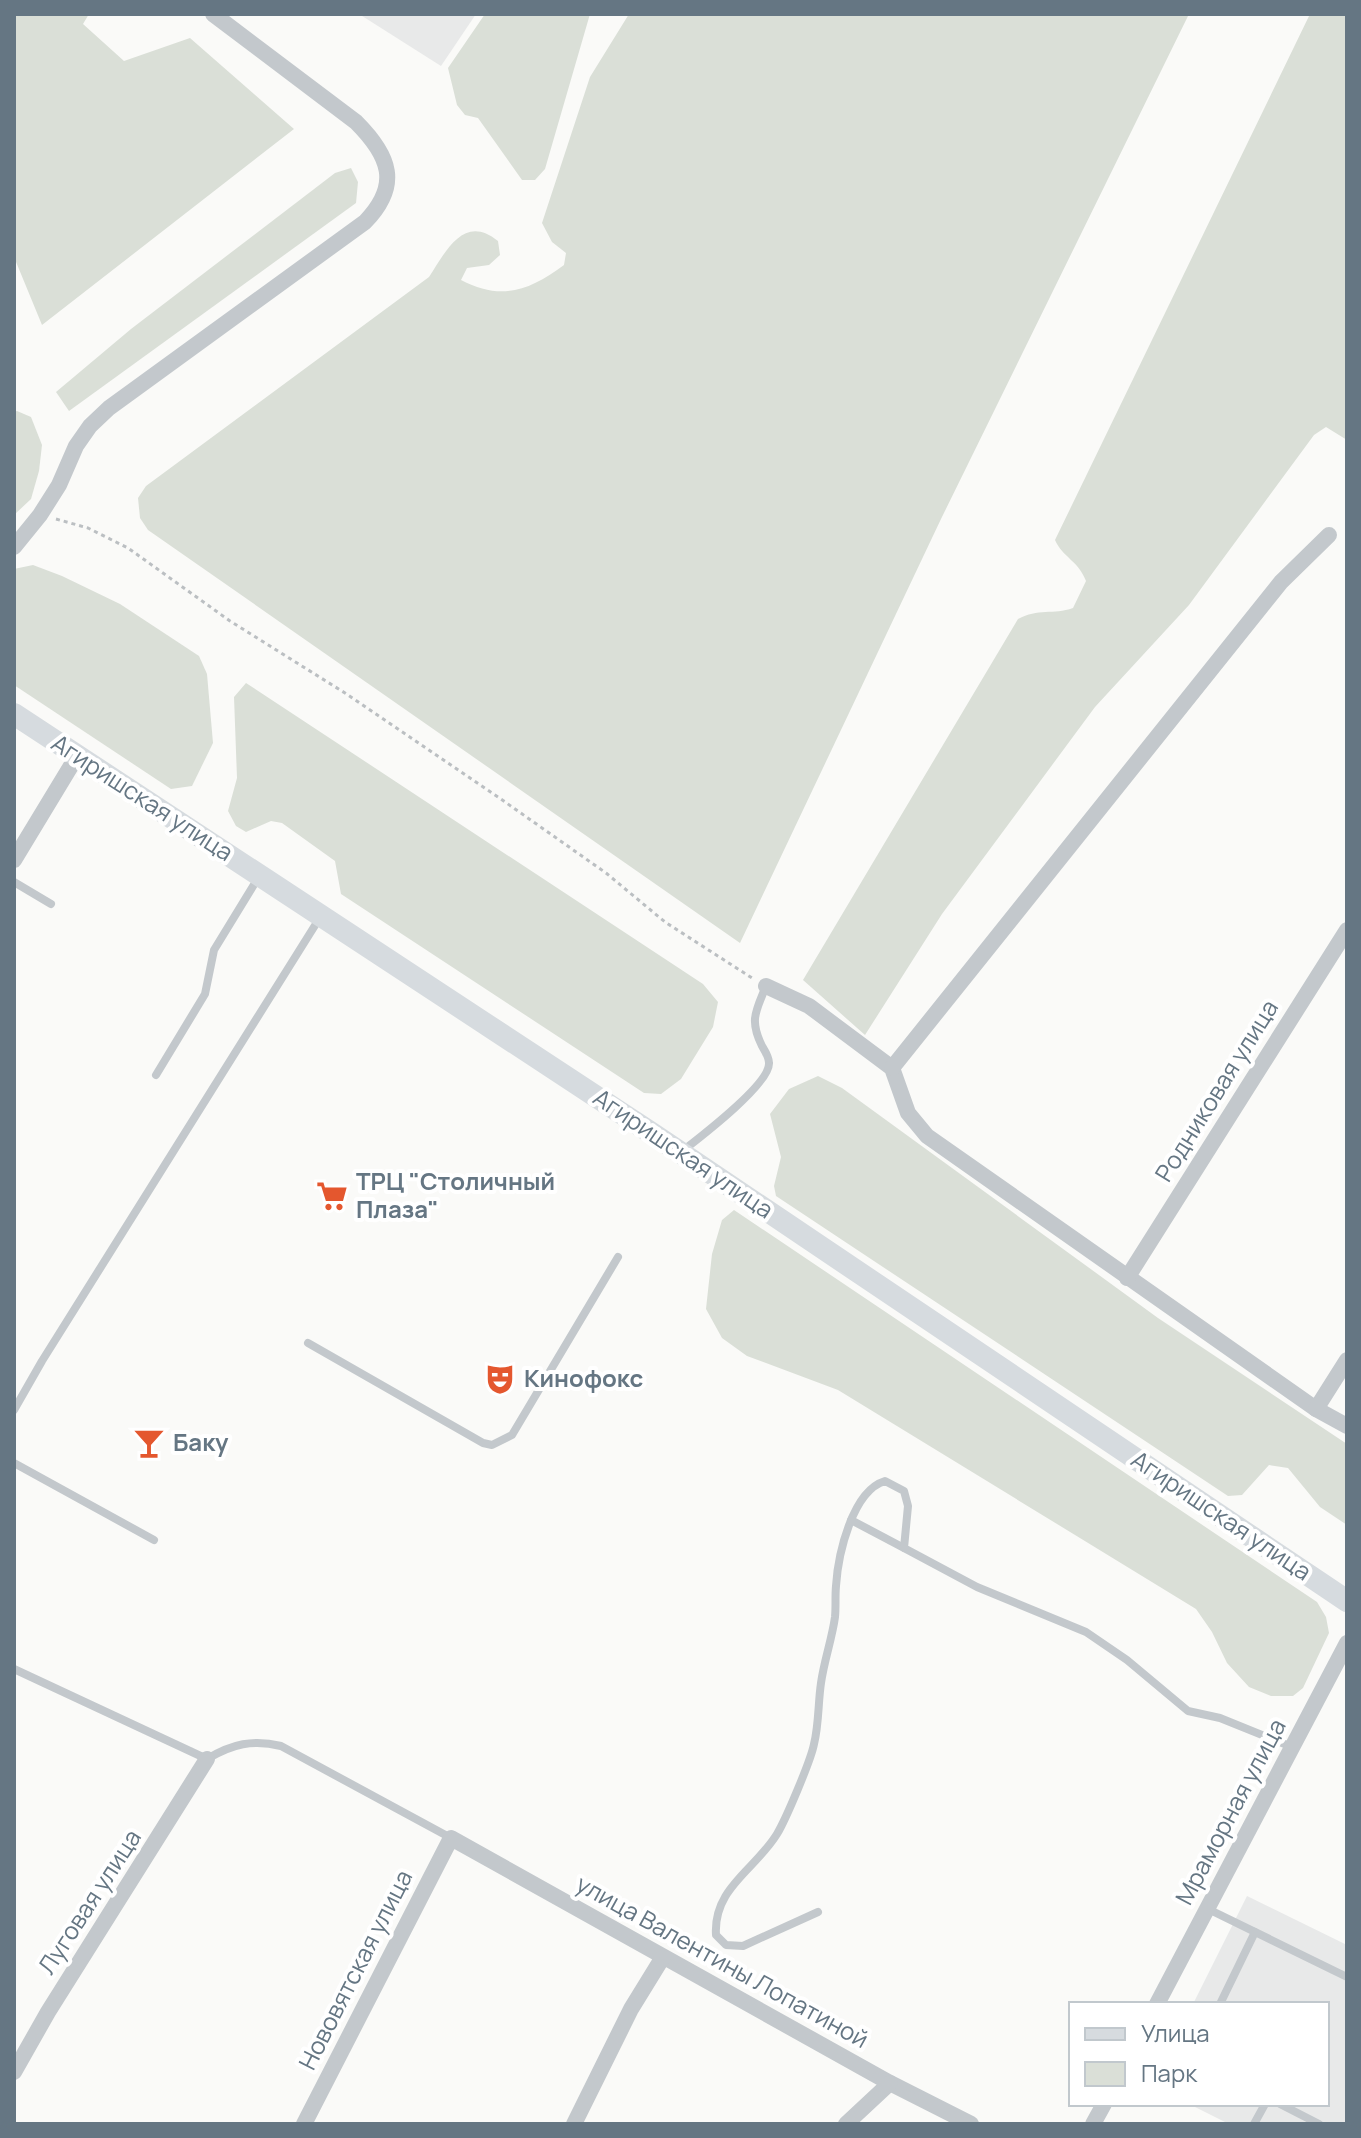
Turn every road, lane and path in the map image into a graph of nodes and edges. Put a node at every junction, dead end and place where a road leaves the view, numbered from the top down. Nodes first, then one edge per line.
1 (213, 14) edge
2 (40, 515) junction
3 (1329, 535) dead end
4 (14, 547) edge
5 (14, 714) edge
6 (77, 756) junction
7 (14, 860) edge
8 (260, 874) junction
9 (14, 882) edge
10 (51, 904) dead end
11 (322, 915) junction
12 (1347, 930) edge
13 (766, 986) junction
14 (892, 1068) junction
15 (156, 1075) dead end
16 (681, 1153) junction
17 (618, 1257) dead end
18 (1127, 1278) junction
19 (308, 1343) dead end
20 (1347, 1360) edge
21 (1316, 1409) junction
22 (14, 1410) edge
23 (1347, 1426) edge
24 (14, 1463) edge
25 (851, 1520) junction
26 (154, 1540) dead end
27 (904, 1548) junction
28 (1347, 1601) edge
29 (1347, 1643) edge
30 (14, 1669) edge
31 (1292, 1747) junction
32 (207, 1759) junction
33 (451, 1838) junction
34 (1207, 1908) junction
35 (818, 1912) dead end
36 (1255, 1932) junction
37 (663, 1957) junction
38 (1347, 1977) edge
39 (1158, 2002) edge
40 (1221, 2002) edge
41 (14, 2072) edge
42 (890, 2083) junction
43 (1103, 2106) edge
44 (1264, 2106) edge
45 (1284, 2106) edge
46 (304, 2124) edge
47 (574, 2124) edge
48 (846, 2124) edge
49 (971, 2124) edge
50 (1093, 2124) edge
51 (1254, 2124) edge
52 (1319, 2124) edge

1 - 2 street
2 - 4 street
2 - 13 path
3 - 14 street
5 - 6 street, Агиришская улица
6 - 7 street
6 - 8 street, Агиришская улица
8 - 11 street, Агиришская улица
8 - 15 lane
9 - 10 lane
11 - 16 street, Агиришская улица
11 - 22 lane
12 - 18 street, Родниковая улица
13 - 14 street
13 - 16 lane
14 - 18 street
16 - 28 street, Агиришская улица
17 - 19 lane
18 - 21 street
20 - 21 street
21 - 23 street
24 - 26 lane
25 - 27 lane
25 - 27 lane
25 - 35 lane
27 - 31 lane
29 - 31 street, Мраморная улица
30 - 32 lane
31 - 34 street, Мраморная улица
32 - 33 lane
32 - 41 street, Луговая улица
33 - 37 street, улица Валентины Лопатиной
33 - 46 street, Нововятская улица
34 - 36 lane
34 - 39 street, Мраморная улица
36 - 38 lane
36 - 40 lane
37 - 42 street, улица Валентины Лопатиной
37 - 47 street
42 - 48 street
42 - 49 street, улица Валентины Лопатиной
43 - 50 street
44 - 51 lane
45 - 52 lane

